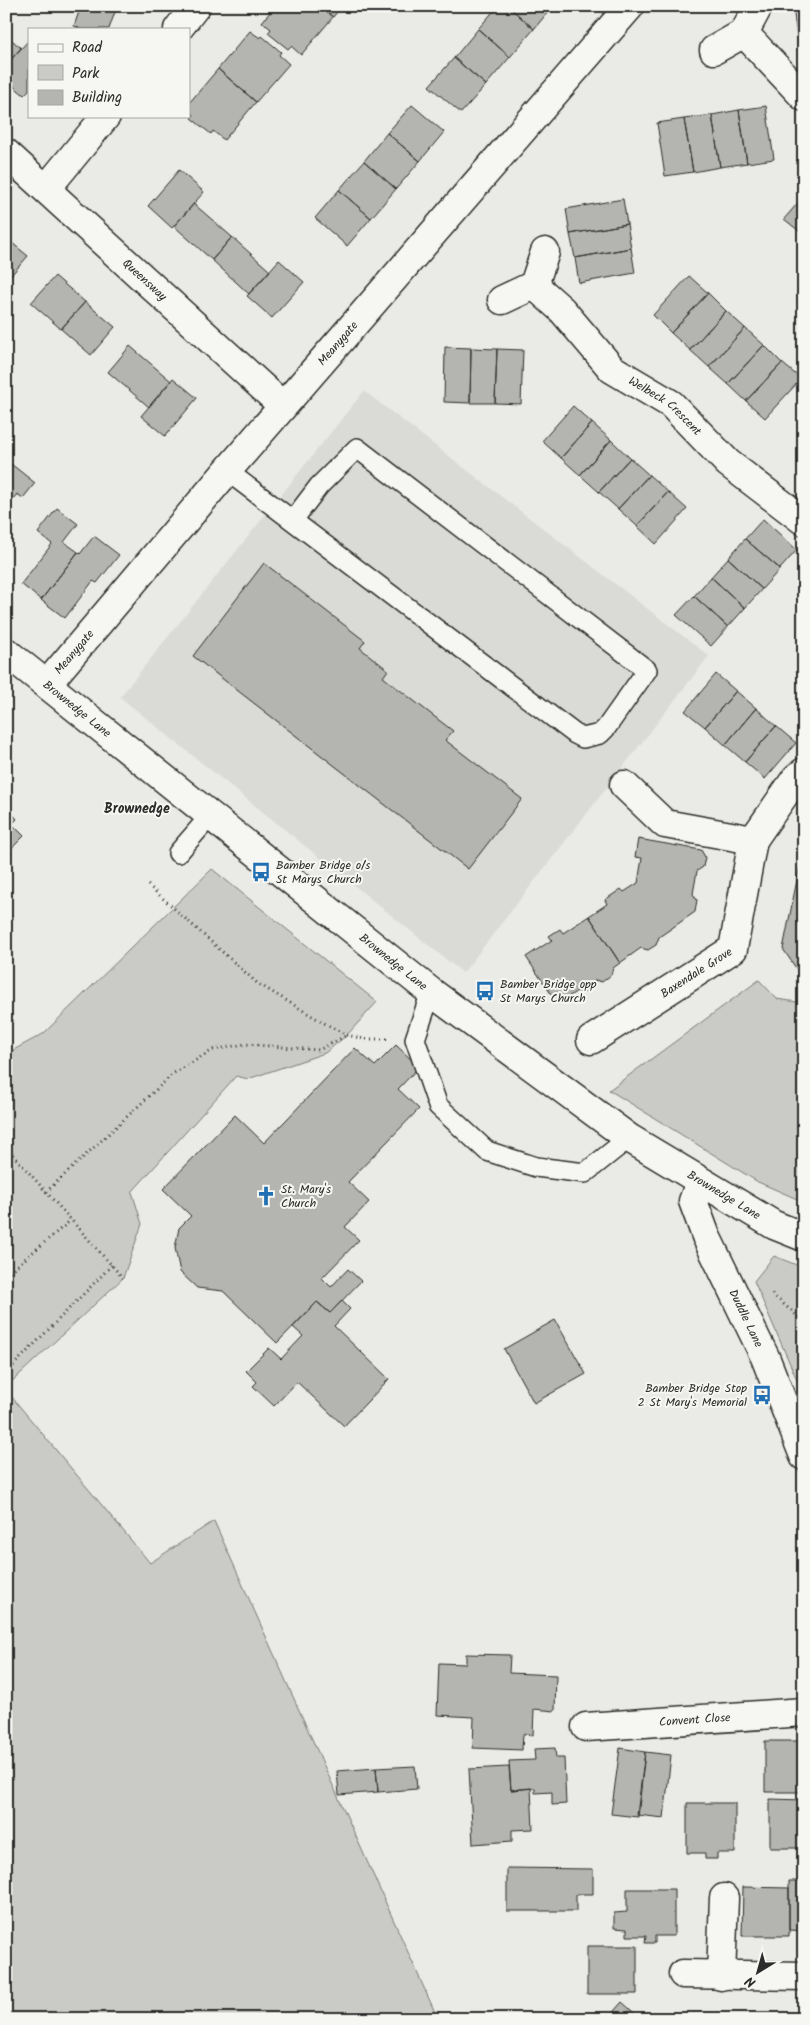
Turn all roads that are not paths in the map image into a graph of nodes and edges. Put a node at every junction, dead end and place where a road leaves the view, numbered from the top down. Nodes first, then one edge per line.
1 (196, 6) edge
2 (630, 6) edge
3 (758, 7) edge
4 (179, 28) edge
5 (744, 32) junction
6 (714, 50) dead end
7 (804, 96) edge
8 (104, 118) edge
9 (6, 153) edge
10 (46, 189) junction
11 (545, 252) dead end
12 (534, 285) junction
13 (502, 300) dead end
14 (283, 406) junction
15 (227, 471) junction
16 (294, 520) junction
17 (804, 521) edge
18 (6, 652) edge
19 (47, 684) junction
20 (804, 772) edge
21 (624, 785) dead end
22 (210, 816) junction
23 (753, 840) junction
24 (178, 854) dead end
25 (431, 992) junction
26 (591, 1040) dead end
27 (628, 1138) junction
28 (700, 1182) junction
29 (804, 1237) edge
30 (804, 1456) edge
31 (804, 1712) edge
32 (586, 1727) dead end
33 (724, 1898) dead end
34 (683, 1974) dead end
35 (720, 1976) junction
36 (804, 1976) edge

1 - 4 street
2 - 14 street, Meanygate
3 - 5 street
5 - 6 street
5 - 7 street
8 - 10 street
9 - 10 street, Queensway
10 - 14 street, Queensway
11 - 12 street
12 - 13 street
12 - 17 street, Welbeck Crescent
14 - 15 street, Meanygate
15 - 16 lane
15 - 19 street, Meanygate
16 - 16 lane
18 - 19 street, Brownedge Lane
19 - 22 street, Brownedge Lane
20 - 23 street, Baxendale Grove
21 - 23 street
22 - 24 lane
22 - 25 street, Brownedge Lane
23 - 26 street, Baxendale Grove
25 - 27 street, Brownedge Lane
25 - 27 lane
27 - 28 street, Brownedge Lane
28 - 29 street, Brownedge Lane
28 - 30 street, Duddle Lane
31 - 32 street, Convent Close
33 - 35 street
34 - 35 street
35 - 36 street

